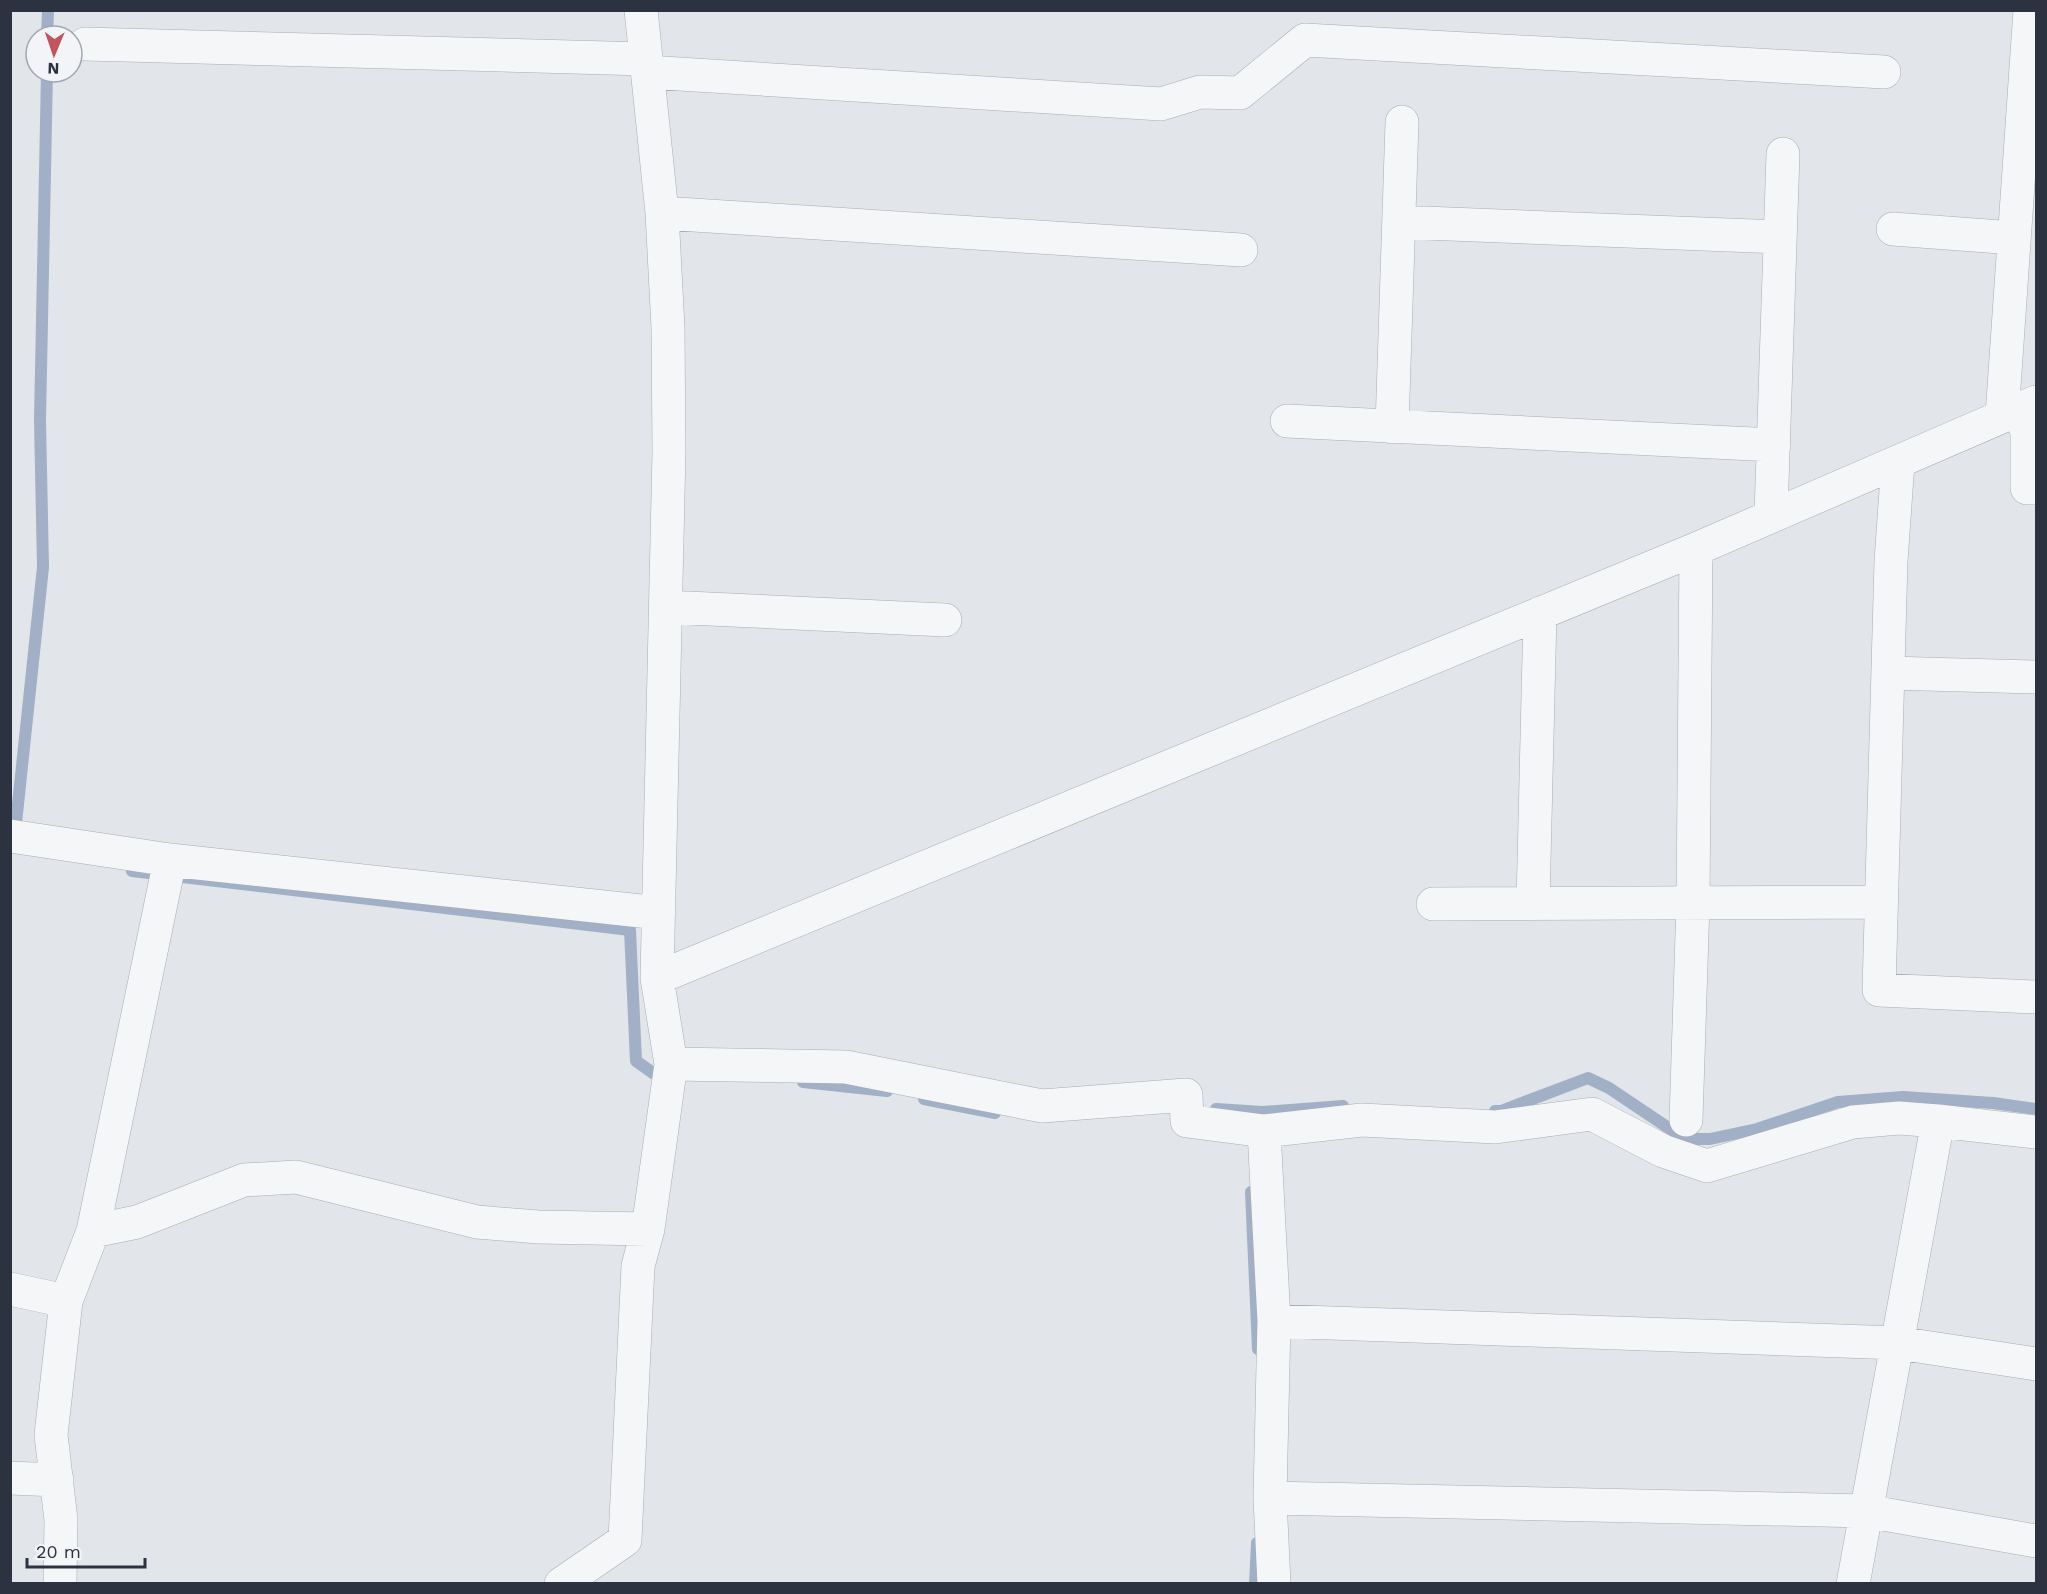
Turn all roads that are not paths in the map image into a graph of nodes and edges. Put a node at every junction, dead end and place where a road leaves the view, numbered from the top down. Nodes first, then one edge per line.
1 (641, 10) edge
2 (2030, 10) edge
3 (85, 45) dead end
4 (647, 66) junction
5 (1884, 72) dead end
6 (1402, 122) dead end
7 (1783, 154) dead end
8 (662, 213) junction
9 (1399, 222) junction
10 (1893, 229) dead end
11 (1780, 237) junction
12 (2014, 238) junction
13 (1241, 250) dead end
14 (2019, 409) edge
15 (1287, 421) dead end
16 (1392, 427) junction
17 (1774, 445) junction
18 (1898, 462) junction
19 (2037, 488) edge
20 (1771, 514) junction
21 (1696, 549) junction
22 (666, 607) junction
23 (1539, 614) junction
24 (945, 620) dead end
25 (1888, 673) junction
26 (2037, 677) edge
27 (10, 836) edge
28 (169, 870) junction
29 (1881, 902) junction
30 (1533, 903) junction
31 (1694, 903) junction
32 (1433, 904) dead end
33 (659, 913) junction
34 (657, 978) junction
35 (2037, 997) edge
36 (670, 1073) junction
37 (1686, 1120) dead end
38 (1938, 1121) junction
39 (1254, 1130) junction
40 (2037, 1132) edge
41 (648, 1229) junction
42 (93, 1231) junction
43 (10, 1289) edge
44 (66, 1301) junction
45 (1274, 1321) junction
46 (1898, 1343) junction
47 (2037, 1364) edge
48 (10, 1478) edge
49 (57, 1480) junction
50 (1270, 1498) junction
51 (1866, 1511) junction
52 (2037, 1541) edge
53 (60, 1584) edge
54 (561, 1584) edge
55 (1274, 1584) edge
56 (1853, 1584) edge

1 - 4 street
2 - 12 street
3 - 4 street
4 - 5 street
4 - 8 street
6 - 9 street
7 - 11 street
8 - 13 street
8 - 22 street
9 - 11 street
9 - 16 street
10 - 12 street
11 - 17 street
12 - 14 street
14 - 18 street
14 - 19 street
15 - 16 street
16 - 17 street
17 - 20 street
18 - 20 street
18 - 25 street
20 - 21 street
21 - 23 street
21 - 31 street
22 - 24 street
22 - 33 street
23 - 30 street
23 - 34 street
25 - 26 street
25 - 29 street
27 - 28 street
28 - 33 street
28 - 42 street
29 - 31 street
29 - 35 street
30 - 31 street
30 - 32 street
31 - 37 street
33 - 34 street
34 - 36 street
36 - 39 street
36 - 41 street
38 - 39 street
38 - 40 street
38 - 46 street
39 - 45 street
41 - 42 street
41 - 54 street
42 - 44 street
43 - 44 street
44 - 49 street
45 - 46 street
45 - 50 street
46 - 47 street
46 - 51 street
48 - 49 street
49 - 53 street
50 - 51 street
50 - 55 street
51 - 52 street
51 - 56 street

